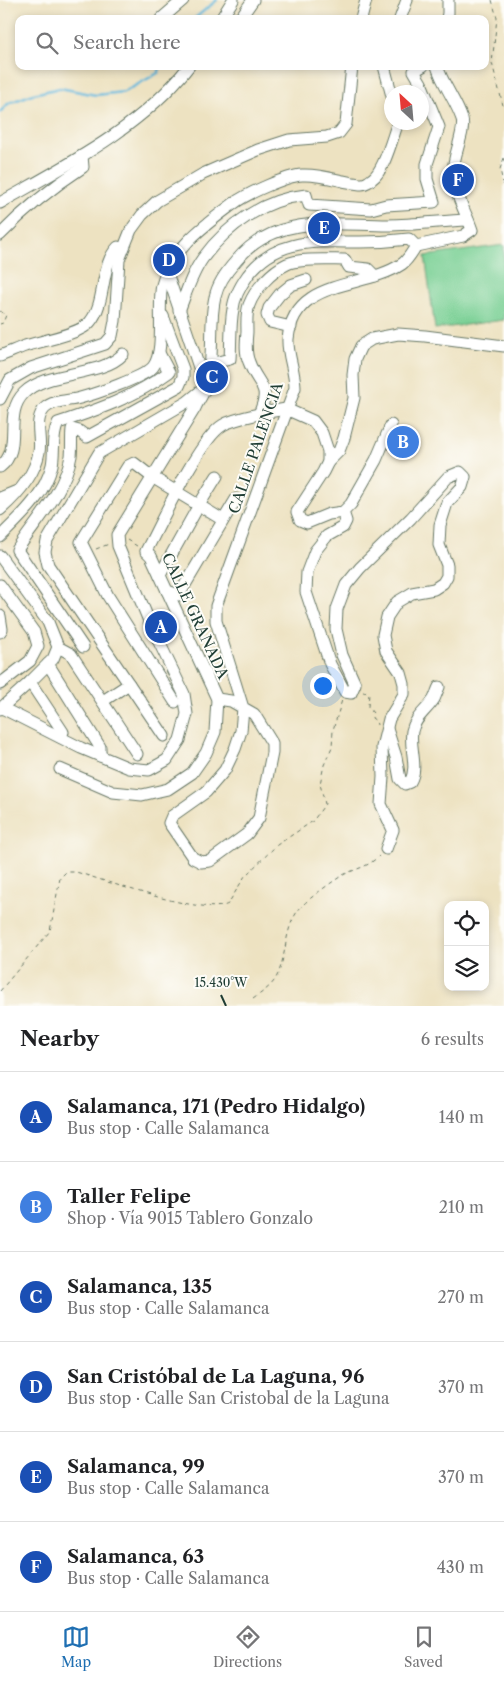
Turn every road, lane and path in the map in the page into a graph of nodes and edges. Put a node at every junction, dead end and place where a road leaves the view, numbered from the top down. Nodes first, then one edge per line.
1 (183, 0) edge
2 (233, 0) edge
3 (253, 0) edge
4 (366, 0) edge
5 (407, 0) edge
6 (448, 0) edge
7 (492, 0) edge
8 (166, 15) edge
9 (224, 15) edge
10 (242, 15) edge
11 (362, 15) edge
12 (401, 15) edge
13 (448, 15) edge
14 (185, 70) edge
15 (352, 70) edge
16 (385, 70) edge
17 (416, 70) edge
18 (439, 70) edge
19 (389, 85) edge
20 (504, 109) edge
21 (394, 130) edge
22 (82, 156) junction
23 (504, 158) edge
24 (504, 188) edge
25 (0, 203) edge
26 (468, 220) junction
27 (0, 235) edge
28 (128, 238) junction
29 (416, 246) junction
30 (167, 273) junction
31 (375, 276) junction
32 (306, 280) dead end
33 (0, 311) edge
34 (179, 311) junction
35 (161, 312) junction
36 (0, 324) edge
37 (290, 328) junction
38 (504, 346) edge
39 (159, 353) junction
40 (123, 354) dead end
41 (0, 356) edge
42 (210, 364) junction
43 (206, 387) junction
44 (0, 399) edge
45 (286, 409) junction
46 (259, 414) junction
47 (391, 426) dead end
48 (328, 462) junction
49 (0, 467) edge
50 (217, 476) dead end
51 (152, 477) junction
52 (21, 489) junction
53 (177, 492) junction
54 (0, 498) edge
55 (236, 499) dead end
56 (199, 505) junction
57 (0, 510) edge
58 (343, 512) junction
59 (223, 520) junction
60 (0, 537) edge
61 (117, 538) junction
62 (146, 551) junction
63 (86, 553) junction
64 (0, 556) edge
65 (160, 576) junction
66 (0, 585) edge
67 (167, 591) junction
68 (0, 616) edge
69 (0, 632) edge
70 (83, 646) dead end
71 (58, 647) junction
72 (48, 664) junction
73 (30, 682) junction
74 (0, 684) edge
75 (129, 684) junction
76 (353, 688) junction
77 (438, 688) dead end
78 (217, 699) junction
79 (103, 701) junction
80 (175, 702) dead end
81 (1, 708) edge
82 (243, 708) junction
83 (385, 731) junction
84 (164, 736) dead end
85 (60, 737) junction
86 (137, 754) dead end
87 (100, 756) junction
88 (60, 769) dead end
89 (386, 849) joint
90 (253, 999) dead end

1 - 8 street
2 - 9 street
3 - 10 street
4 - 11 street
5 - 12 street
6 - 13 street
7 - 20 path
14 - 22 street
15 - 28 street
16 - 19 street
17 - 34 street
18 - 26 street
21 - 30 street
22 - 25 street
22 - 27 street
23 - 24 path
26 - 29 street
26 - 42 street
28 - 41 street
28 - 44 street
29 - 31 street
29 - 42 street
30 - 34 street
30 - 35 street
31 - 37 street
31 - 46 street
32 - 37 street
33 - 36 path
34 - 43 street
35 - 39 street
35 - 70 street
37 - 45 street, CALLE PALENCIA
38 - 48 street
39 - 52 street
39 - 60 street
40 - 49 street
42 - 43 street
43 - 51 street
43 - 75 street
45 - 46 street, CALLE GRANADA
45 - 48 street
45 - 82 street, CALLE PALENCIA
46 - 53 street, CALLE GRANADA
47 - 58 street
48 - 58 street
50 - 56 street, CALLE PALENCIA
51 - 53 street
51 - 61 street
51 - 63 street
52 - 54 street
52 - 57 street
53 - 56 street
53 - 62 street, CALLE GRANADA
55 - 59 street
56 - 59 street
56 - 65 street, CALLE PALENCIA
58 - 76 street
59 - 67 street
61 - 62 path
61 - 63 path
61 - 87 street
62 - 65 street, CALLE GRANADA
63 - 80 street
64 - 71 street
65 - 67 street, CALLE GRANADA
66 - 74 street
67 - 78 street, CALLE GRANADA
68 - 69 street
71 - 72 street
71 - 79 street
72 - 73 street
72 - 87 street
73 - 81 street
73 - 85 street
75 - 79 street
75 - 84 street
76 - 83 path
76 - 83 street
77 - 83 street
78 - 82 street, CALLE GRANADA
78 - 88 street, CALLE GRANADA
79 - 86 street
81 - 85 street
82 - 82 street
83 - 89 street
85 - 87 street
89 - 90 path

